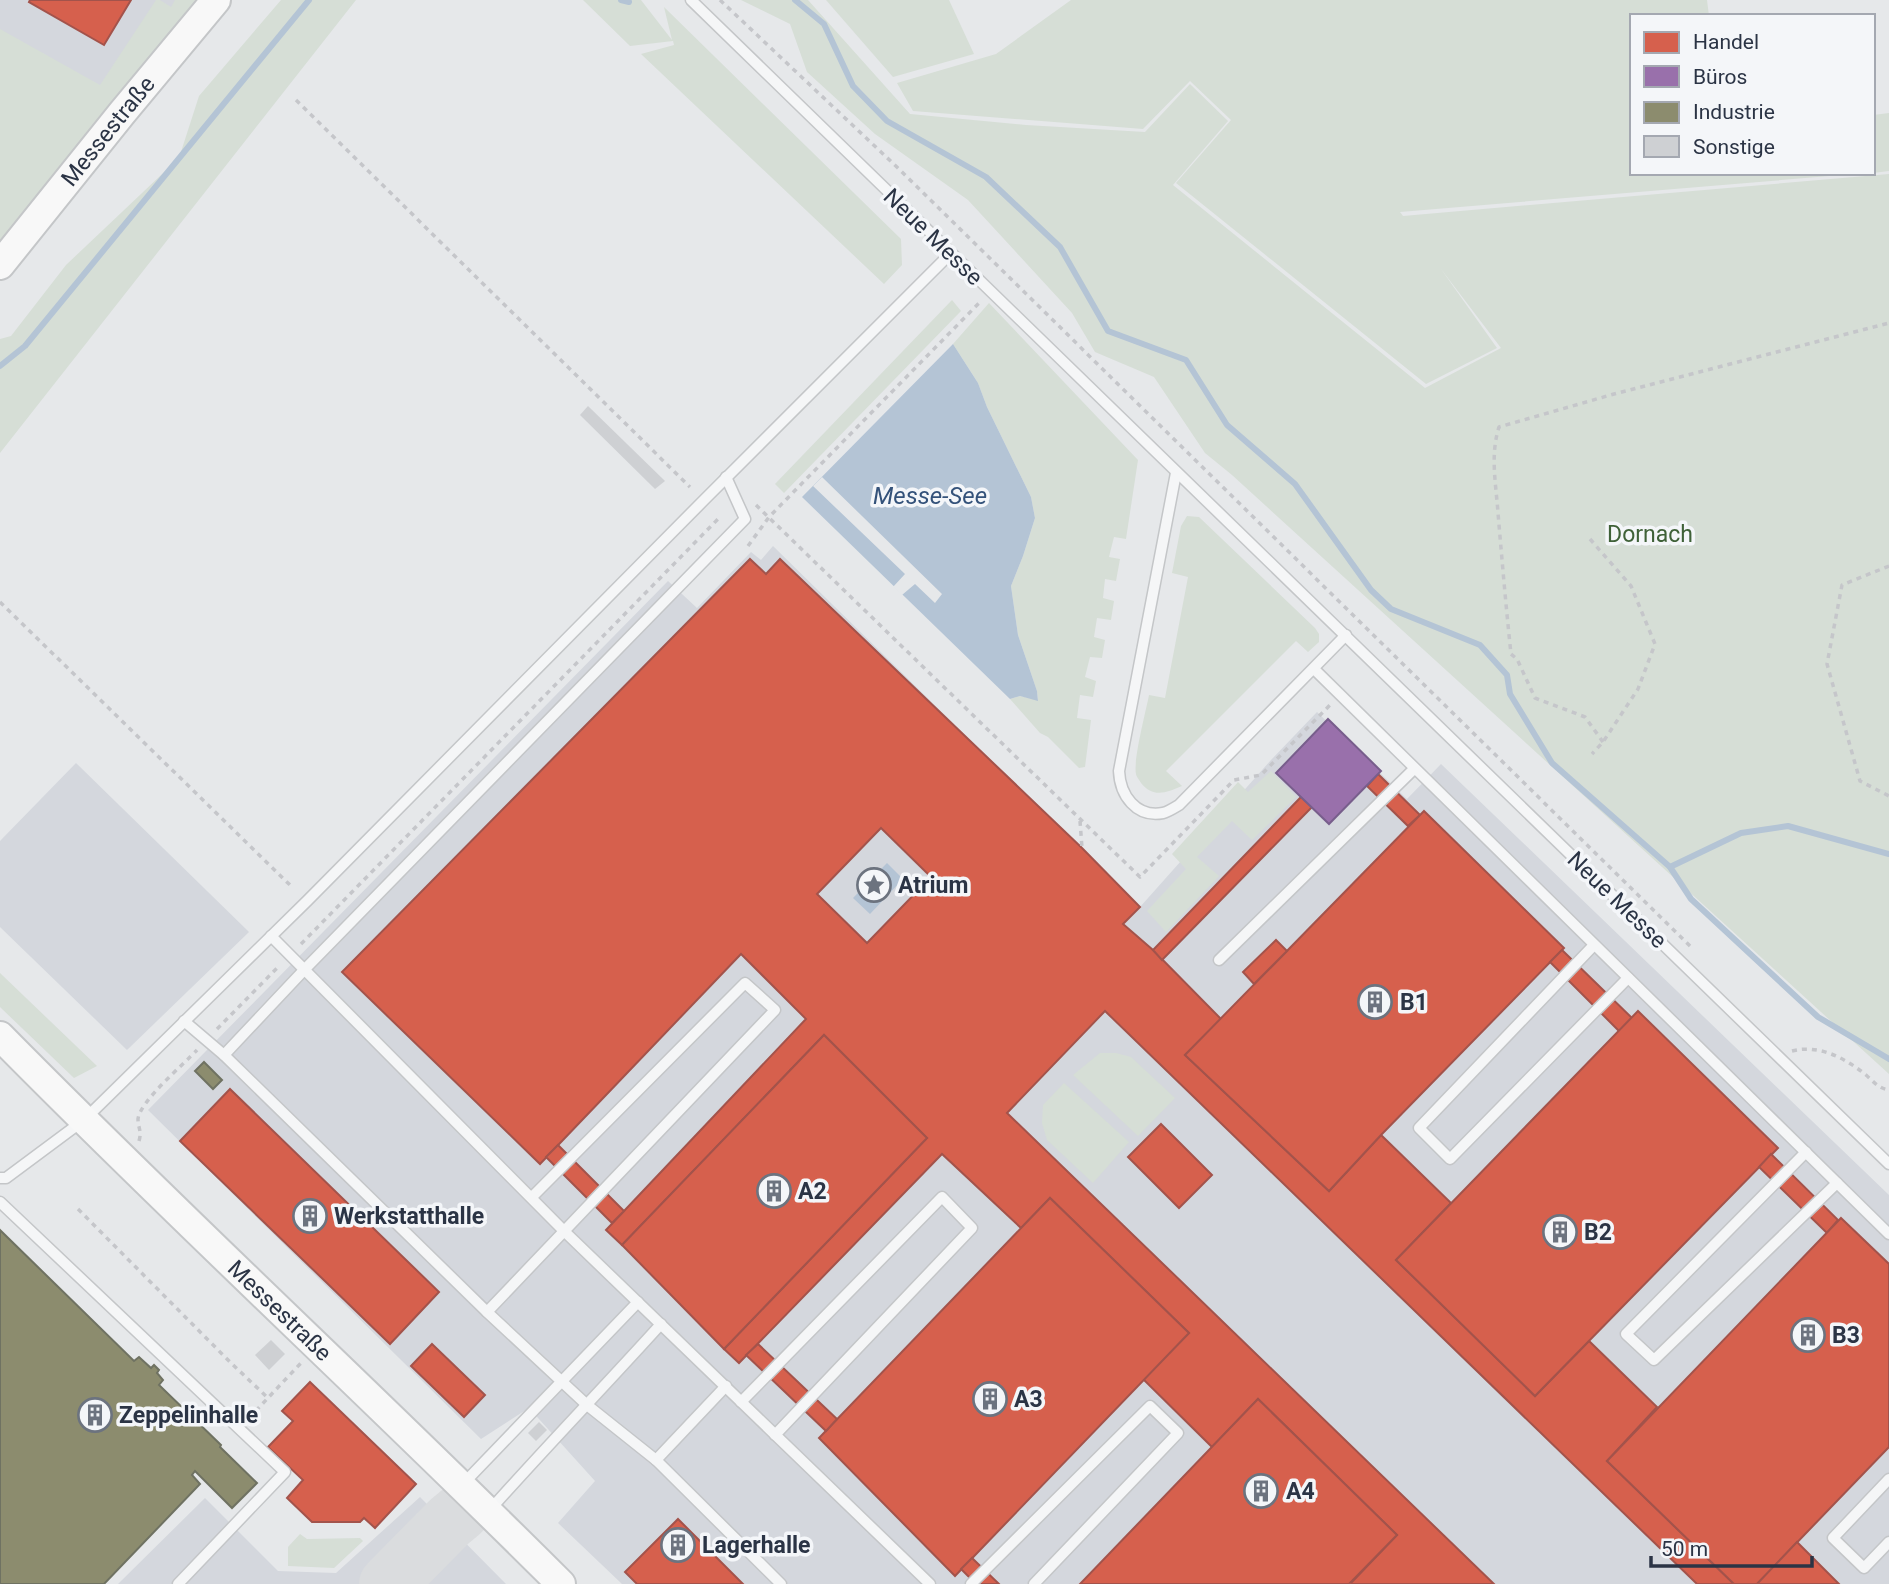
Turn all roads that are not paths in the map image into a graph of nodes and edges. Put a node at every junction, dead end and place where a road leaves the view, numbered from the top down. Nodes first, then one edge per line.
1 (216, 0) edge
2 (691, 0) edge
3 (950, 254) junction
4 (0, 265) edge
5 (1176, 473) junction
6 (726, 477) junction
7 (1346, 635) junction
8 (1314, 669) junction
9 (1415, 769) junction
10 (271, 936) junction
11 (1594, 945) junction
12 (1219, 960) dead end
13 (305, 969) junction
14 (1628, 978) junction
15 (184, 1021) junction
16 (3, 1044) edge
17 (224, 1055) junction
18 (84, 1120) junction
19 (1806, 1152) junction
20 (1889, 1164) edge
21 (0, 1178) edge
22 (1837, 1183) junction
23 (532, 1198) junction
24 (0, 1202) edge
25 (564, 1231) junction
26 (1889, 1234) edge
27 (638, 1302) junction
28 (487, 1312) junction
29 (661, 1324) junction
30 (562, 1382) junction
31 (726, 1386) junction
32 (741, 1402) junction
33 (587, 1405) junction
34 (775, 1435) junction
35 (656, 1460) junction
36 (1889, 1479) edge
37 (473, 1500) junction
38 (1889, 1542) edge
39 (178, 1584) edge
40 (561, 1584) edge
41 (781, 1584) edge
42 (930, 1584) edge
43 (971, 1584) edge
44 (1034, 1584) edge

1 - 4 street, Messestraße
2 - 3 lane, Neue Messe
3 - 5 lane, Neue Messe
3 - 6 lane
5 - 7 lane, Neue Messe
5 - 8 lane
6 - 10 lane
6 - 13 lane
7 - 8 lane
7 - 20 lane, Neue Messe
8 - 9 lane
9 - 11 lane
9 - 12 lane
10 - 13 lane
10 - 15 lane
11 - 14 lane
11 - 14 lane
13 - 17 lane
13 - 23 lane
14 - 19 lane
15 - 17 lane
15 - 18 lane
16 - 18 street, Messestraße
17 - 28 lane
18 - 21 lane
18 - 37 street, Messestraße
19 - 22 lane
19 - 22 lane
22 - 26 lane
23 - 25 lane
23 - 25 lane
24 - 39 lane
25 - 27 lane
25 - 28 lane
27 - 29 lane
27 - 30 lane
28 - 30 lane
29 - 31 lane
29 - 33 lane
30 - 33 lane
30 - 37 lane
31 - 32 lane
31 - 35 lane
32 - 34 lane
32 - 34 lane
33 - 35 lane
33 - 37 lane
34 - 42 lane
35 - 41 lane
36 - 38 lane
37 - 40 street, Messestraße
43 - 44 lane

